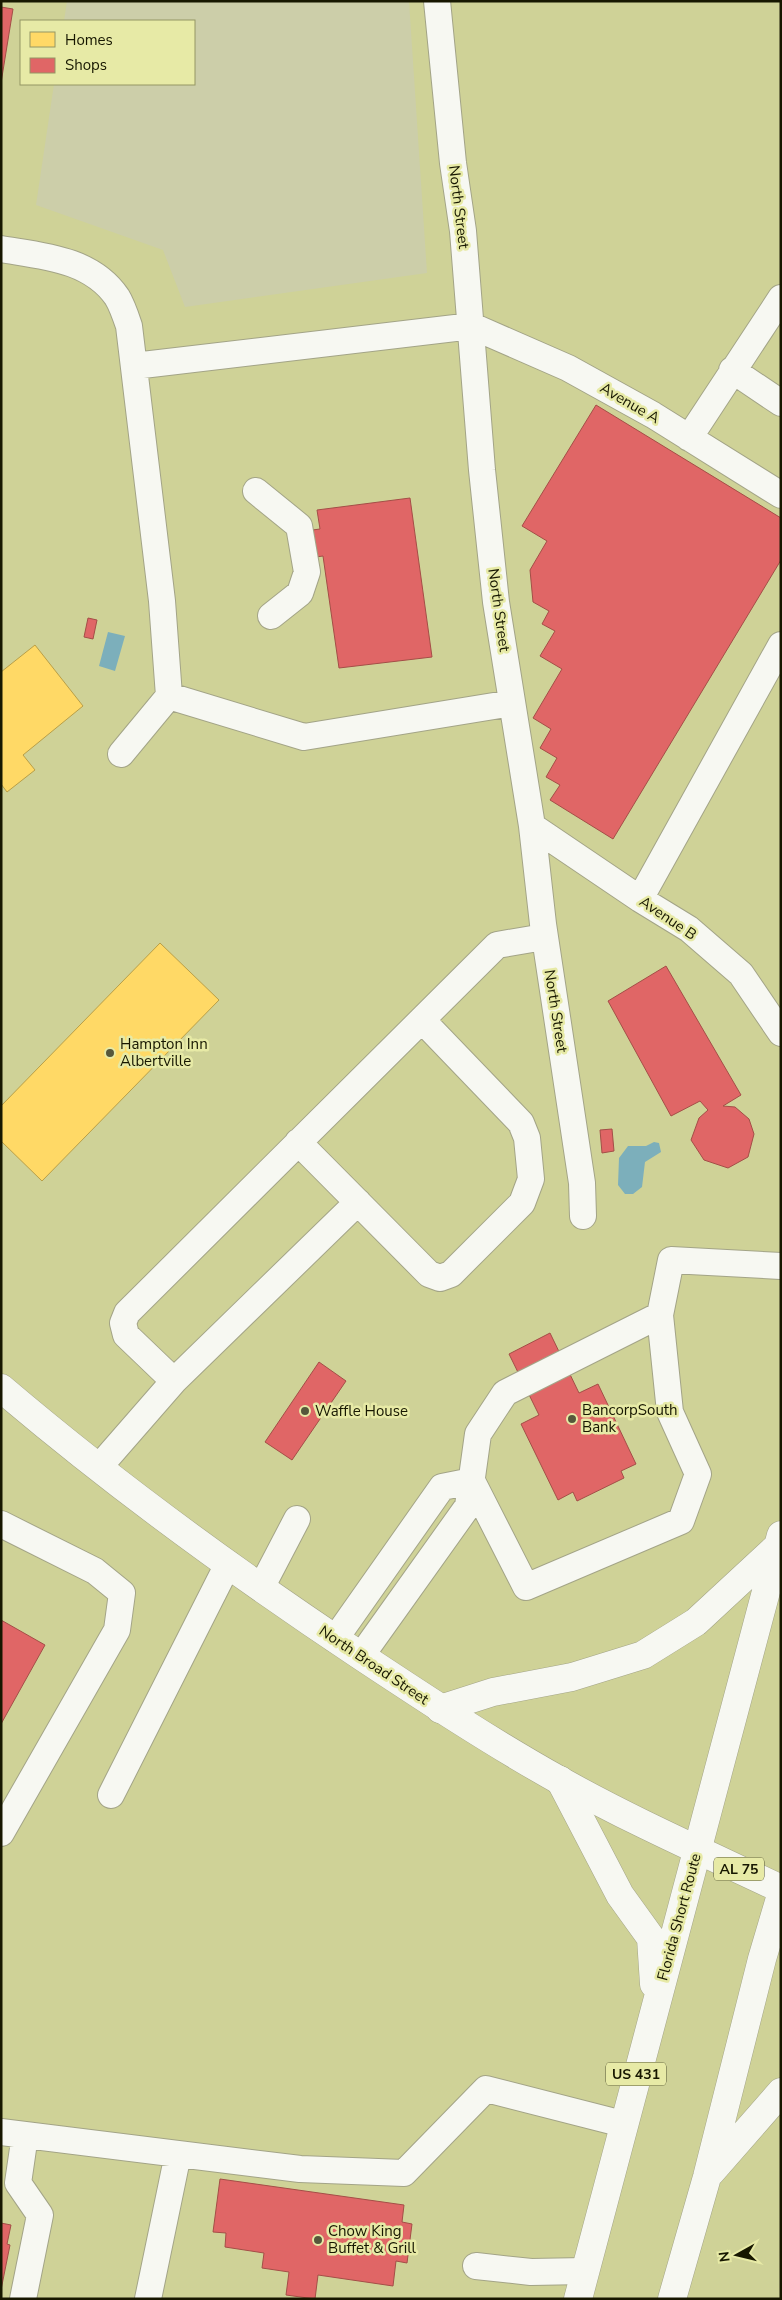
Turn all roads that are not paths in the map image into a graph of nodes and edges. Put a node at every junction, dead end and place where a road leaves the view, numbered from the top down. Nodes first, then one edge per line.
1 (437, 1) edge
2 (1, 249) edge
3 (781, 298) edge
4 (472, 326) junction
5 (134, 366) junction
6 (732, 370) junction
7 (781, 403) edge
8 (688, 438) junction
9 (256, 491) dead end
10 (781, 495) edge
11 (271, 616) dead end
12 (781, 645) edge
13 (169, 696) junction
14 (512, 703) junction
15 (121, 754) dead end
16 (532, 826) junction
17 (640, 900) junction
18 (544, 937) junction
19 (422, 1020) junction
20 (781, 1033) edge
21 (298, 1142) junction
22 (358, 1202) junction
23 (583, 1216) dead end
24 (781, 1266) edge
25 (660, 1315) junction
26 (174, 1381) junction
27 (1, 1388) edge
28 (99, 1467) junction
29 (472, 1481) junction
30 (297, 1519) dead end
31 (1, 1524) edge
32 (779, 1541) edge
33 (228, 1564) junction
34 (260, 1588) junction
35 (335, 1638) junction
36 (361, 1656) junction
37 (440, 1709) junction
38 (560, 1780) junction
39 (111, 1795) dead end
40 (1, 1833) edge
41 (698, 1850) junction
42 (781, 1889) edge
43 (781, 1896) edge
44 (656, 2001) junction
45 (781, 2092) edge
46 (623, 2124) junction
47 (13, 2134) edge
48 (178, 2154) junction
49 (707, 2177) junction
50 (10, 2188) edge
51 (476, 2266) dead end
52 (585, 2271) junction
53 (24, 2299) edge
54 (148, 2299) edge
55 (578, 2299) edge
56 (672, 2299) edge

1 - 4 street, North Street
2 - 5 street
3 - 6 street
4 - 5 street
4 - 8 street, Avenue A
4 - 14 street, North Street
5 - 13 street
6 - 7 street
6 - 8 street
8 - 10 street, Avenue A
9 - 11 street
12 - 17 street
13 - 14 street
13 - 15 street
14 - 16 street, North Street
16 - 17 street, Avenue B
16 - 18 street, North Street
17 - 20 street, Avenue B
18 - 19 street
18 - 23 street, North Street
19 - 21 street
19 - 22 street
21 - 22 street
21 - 26 street
22 - 26 street
24 - 25 street
25 - 29 street
25 - 29 street
26 - 28 street
27 - 28 main road, North Broad Street / AL 75
28 - 33 main road, North Broad Street / AL 75
29 - 35 street
29 - 36 street
30 - 34 street
31 - 40 street
32 - 37 main road
32 - 41 main road, Florida Short Route / US 431
33 - 34 main road, North Broad Street / AL 75
33 - 39 street
34 - 35 main road, North Broad Street / AL 75
35 - 36 main road, North Broad Street / AL 75
36 - 37 main road, North Broad Street / AL 75
37 - 38 main road, North Broad Street / AL 75
38 - 41 main road, North Broad Street / AL 75
38 - 44 main road
41 - 42 main road, North Broad Street / AL 75
41 - 44 main road, Florida Short Route / US 431
43 - 49 main road
44 - 46 main road, Florida Short Route / US 431
45 - 49 main road
46 - 48 street
46 - 52 main road, Florida Short Route / US 431
47 - 48 street
47 - 50 street
48 - 54 street
49 - 56 main road
50 - 53 street
51 - 52 street
52 - 55 main road, Florida Short Route / US 431

